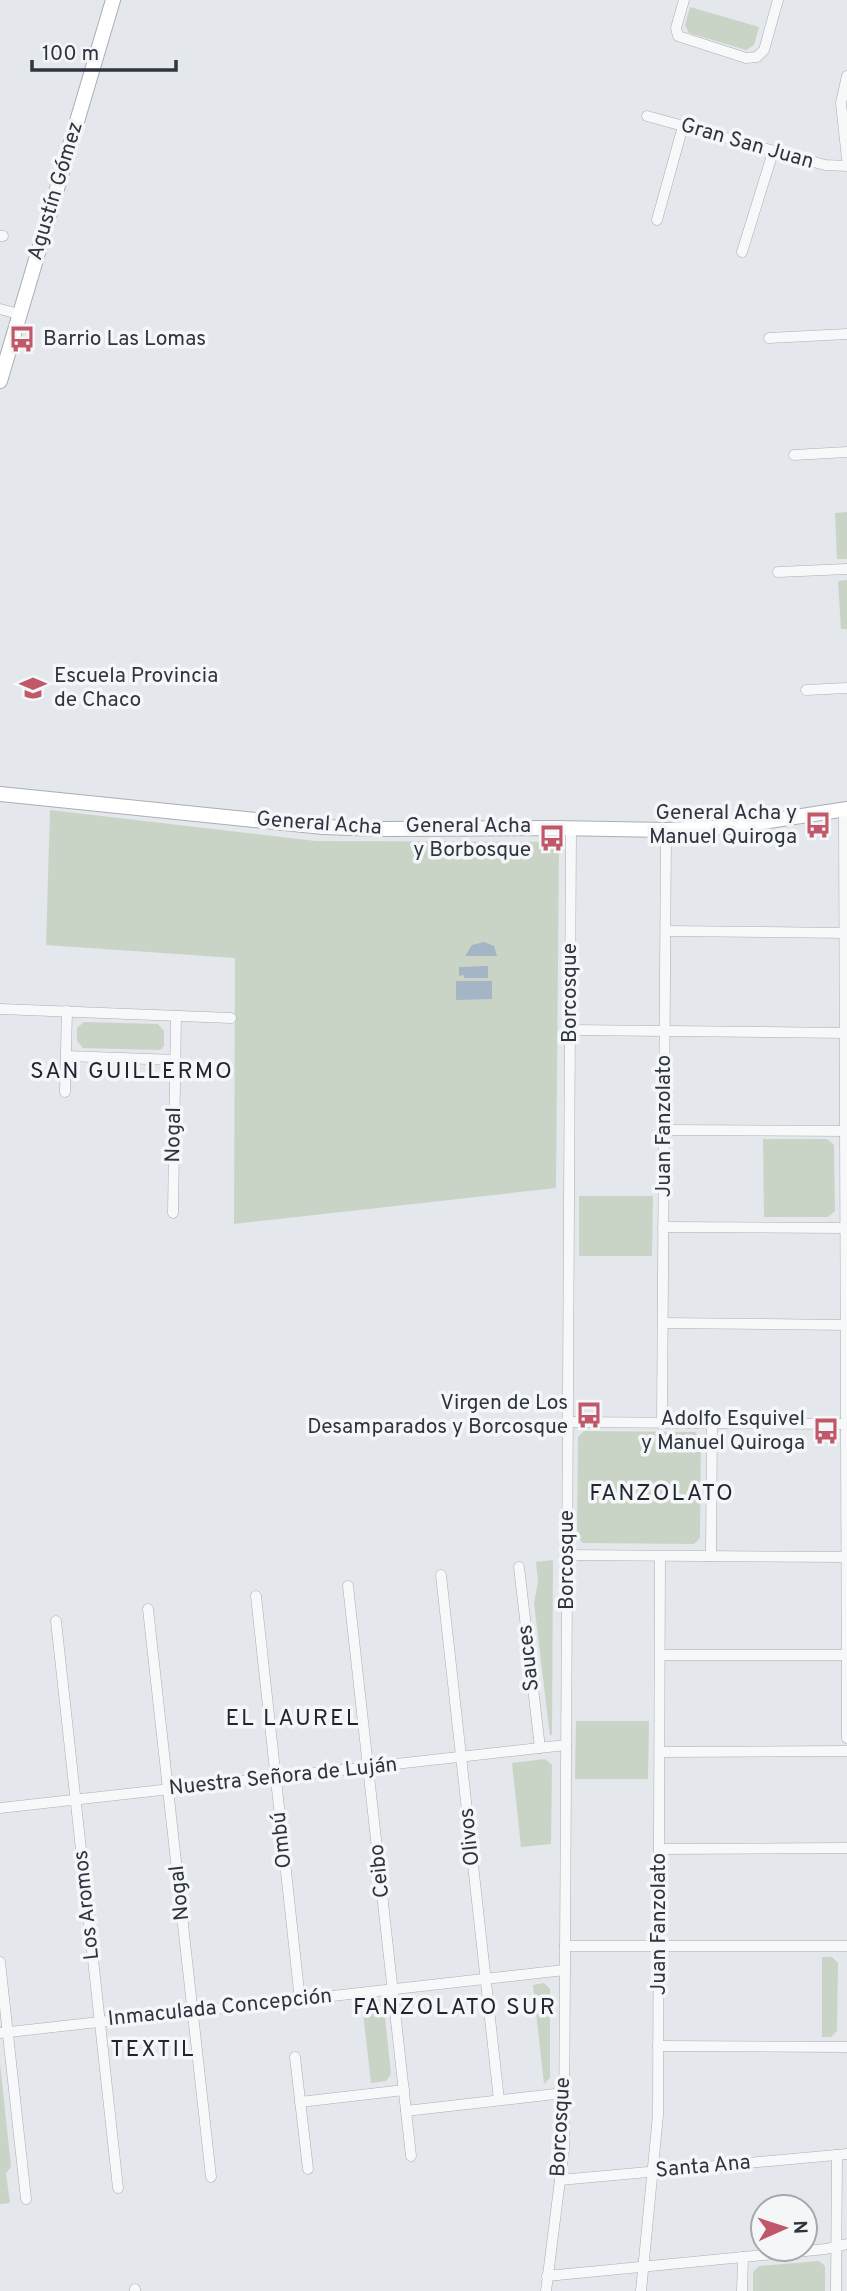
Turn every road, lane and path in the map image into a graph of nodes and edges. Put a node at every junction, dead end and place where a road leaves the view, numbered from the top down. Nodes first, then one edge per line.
1 (113, 0) edge
2 (684, 0) edge
3 (778, 0) edge
4 (847, 76) edge
5 (647, 116) dead end
6 (683, 126) junction
7 (773, 152) junction
8 (847, 159) edge
9 (847, 166) edge
10 (657, 220) dead end
11 (742, 252) dead end
12 (0, 309) edge
13 (19, 314) junction
14 (847, 334) edge
15 (769, 338) dead end
16 (5, 344) edge
17 (0, 382) edge
18 (847, 452) edge
19 (794, 455) dead end
20 (847, 569) edge
21 (778, 572) dead end
22 (847, 688) edge
23 (806, 690) dead end
24 (0, 793) edge
25 (846, 809) edge
26 (571, 828) junction
27 (666, 831) junction
28 (666, 931) junction
29 (846, 933) edge
30 (0, 1009) edge
31 (67, 1012) junction
32 (176, 1016) junction
33 (231, 1018) dead end
34 (570, 1030) junction
35 (665, 1031) junction
36 (846, 1032) edge
37 (66, 1056) junction
38 (176, 1060) junction
39 (65, 1092) dead end
40 (664, 1130) junction
41 (846, 1131) edge
42 (173, 1213) dead end
43 (663, 1227) junction
44 (846, 1228) edge
45 (663, 1323) junction
46 (846, 1325) edge
47 (568, 1422) junction
48 (662, 1422) junction
49 (712, 1423) junction
50 (846, 1424) edge
51 (567, 1555) junction
52 (660, 1556) junction
53 (711, 1556) junction
54 (847, 1557) edge
55 (519, 1567) dead end
56 (441, 1574) dead end
57 (348, 1586) dead end
58 (256, 1596) dead end
59 (148, 1609) dead end
60 (56, 1621) dead end
61 (660, 1655) junction
62 (847, 1655) edge
63 (847, 1738) edge
64 (566, 1745) junction
65 (540, 1748) junction
66 (847, 1751) edge
67 (660, 1752) junction
68 (461, 1757) junction
69 (368, 1767) junction
70 (275, 1777) junction
71 (168, 1789) junction
72 (76, 1800) junction
73 (0, 1808) edge
74 (847, 1848) edge
75 (659, 1849) junction
76 (565, 1946) junction
77 (659, 1946) junction
78 (847, 1946) edge
79 (0, 1962) edge
80 (565, 1970) junction
81 (486, 1979) junction
82 (393, 1989) junction
83 (300, 2000) junction
84 (193, 2011) junction
85 (100, 2022) junction
86 (4, 2032) edge
87 (658, 2046) junction
88 (847, 2047) edge
89 (295, 2057) dead end
90 (404, 2090) junction
91 (564, 2093) junction
92 (499, 2100) junction
93 (300, 2102) junction
94 (406, 2111) junction
95 (842, 2155) edge
96 (411, 2156) dead end
97 (308, 2169) dead end
98 (652, 2172) junction
99 (211, 2178) dead end
100 (559, 2180) junction
101 (118, 2188) dead end
102 (26, 2199) dead end
103 (842, 2246) edge
104 (743, 2257) junction
105 (643, 2267) junction
106 (547, 2276) junction
107 (545, 2291) edge
108 (641, 2291) edge
109 (742, 2291) edge
110 (836, 2291) edge

1 - 13 main road, Agustín Gómez
2 - 3 street
4 - 8 street
5 - 6 street, Gran San Juan
6 - 7 street, Gran San Juan
6 - 10 street
7 - 9 street, Gran San Juan
7 - 11 street
12 - 13 street
13 - 16 main road, Agustín Gómez
14 - 15 street
16 - 17 main road, Agustín Gómez
18 - 19 street
20 - 21 street
22 - 23 street
24 - 26 main road, General Acha
25 - 27 main road, General Acha
25 - 29 street
26 - 27 main road, General Acha
26 - 34 street, Borcosque
27 - 28 street, Juan Fanzolato
28 - 29 street
28 - 35 street, Juan Fanzolato
29 - 36 street
30 - 31 street
31 - 32 street
31 - 37 street
32 - 33 street
32 - 38 street, Nogal
34 - 35 street
34 - 47 street, Borcosque
35 - 36 street
35 - 40 street, Juan Fanzolato
36 - 41 street
37 - 38 street
37 - 39 street
38 - 42 street, Nogal
40 - 41 street
40 - 43 street, Juan Fanzolato
41 - 44 street
43 - 44 street
43 - 45 street, Juan Fanzolato
44 - 46 street
45 - 46 street
45 - 48 street, Juan Fanzolato
46 - 50 street
47 - 48 street
47 - 51 street, Borcosque
48 - 49 street
49 - 50 street
49 - 53 street
50 - 54 street
51 - 52 street
51 - 64 street, Borcosque
52 - 53 street
52 - 61 street, Juan Fanzolato
53 - 54 street
54 - 62 street
55 - 65 street, Sauces
56 - 68 street, Olivos
57 - 69 street, Ceibo
58 - 70 street, Ombú
59 - 71 street, Nogal
60 - 72 street, Los Aromos
61 - 62 street
61 - 67 street, Juan Fanzolato
62 - 63 street
64 - 65 street, Nuestra Señora de Luján
64 - 76 street, Borcosque
65 - 68 street, Nuestra Señora de Luján
66 - 67 street
67 - 75 street, Juan Fanzolato
68 - 69 street, Nuestra Señora de Luján
68 - 81 street, Olivos
69 - 70 street, Nuestra Señora de Luján
69 - 82 street, Ceibo
70 - 71 street, Nuestra Señora de Luján
70 - 83 street, Ombú
71 - 72 street, Nuestra Señora de Luján
71 - 84 street, Nogal
72 - 73 street, Nuestra Señora de Luján
72 - 85 street, Los Aromos
74 - 75 street
75 - 77 street, Juan Fanzolato
76 - 77 street
76 - 80 street, Borcosque
77 - 78 street
77 - 87 street, Juan Fanzolato
79 - 86 street
80 - 81 street, Inmaculada Concepción
80 - 91 street, Borcosque
81 - 82 street, Inmaculada Concepción
81 - 92 street, Olivos
82 - 83 street, Inmaculada Concepción
82 - 90 street, Ceibo
83 - 84 street, Inmaculada Concepción
84 - 85 street, Inmaculada Concepción
84 - 99 street, Nogal
85 - 86 street, Inmaculada Concepción
85 - 101 street, Los Aromos
86 - 102 street
87 - 88 street
87 - 98 street, Juan Fanzolato
89 - 93 street
90 - 93 street
90 - 94 street, Ceibo
91 - 92 street
91 - 100 street, Borcosque
92 - 94 street
93 - 97 street
94 - 96 street, Ceibo
95 - 98 street, Santa Ana
95 - 103 street
98 - 100 street, Santa Ana
98 - 105 street, Juan Fanzolato
100 - 106 street, Borcosque
103 - 104 street
103 - 110 street
104 - 105 street
104 - 109 street
105 - 106 street
105 - 108 street, Juan Fanzolato
106 - 107 street, Borcosque

